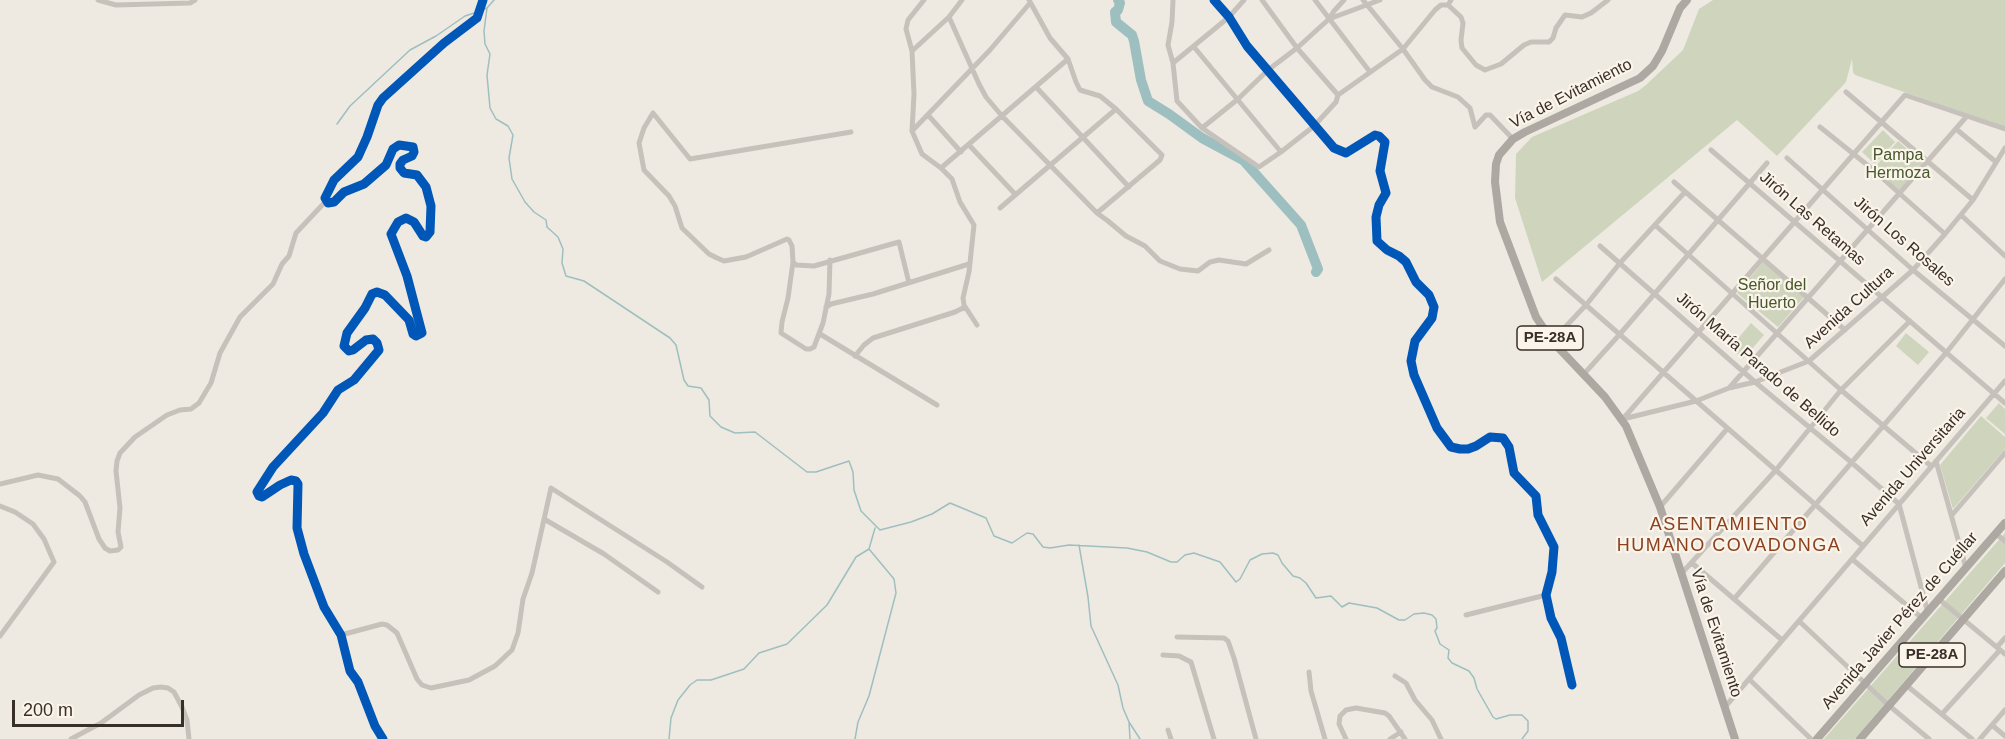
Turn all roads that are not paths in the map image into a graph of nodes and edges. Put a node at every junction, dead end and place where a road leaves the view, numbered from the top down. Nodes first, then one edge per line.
1 (98, 0) edge
2 (122, 0) edge
3 (195, 0) edge
4 (483, 0) edge
5 (914, 0) edge
6 (924, 0) edge
7 (962, 0) edge
8 (1173, 0) edge
9 (1214, 0) edge
10 (1244, 0) edge
11 (1262, 0) edge
12 (1315, 0) edge
13 (1344, 0) edge
14 (1380, 0) edge
15 (1608, 0) edge
16 (1687, 0) edge
17 (1029, 1) edge
18 (1365, 2) edge
19 (1450, 3) edge
20 (116, 5) junction
21 (913, 11) junction
22 (949, 17) junction
23 (1229, 17) junction
24 (1329, 19) junction
25 (1194, 47) junction
26 (1297, 48) junction
27 (1403, 49) junction
28 (912, 51) junction
29 (1068, 59) junction
30 (1173, 63) junction
31 (972, 69) junction
32 (1268, 70) junction
33 (1370, 72) junction
34 (1037, 88) junction
35 (1846, 92) dead end
36 (1338, 95) junction
37 (1238, 99) junction
38 (1116, 109) junction
39 (928, 115) junction
40 (1002, 116) junction
41 (1967, 116) junction
42 (1882, 123) junction
43 (1314, 126) junction
44 (1820, 127) dead end
45 (1202, 128) junction
46 (1956, 129) junction
47 (2005, 129) edge
48 (912, 131) junction
49 (851, 132) dead end
50 (1084, 138) junction
51 (1514, 139) junction
52 (969, 145) junction
53 (2005, 148) edge
54 (1711, 150) dead end
55 (961, 152) junction
56 (1281, 152) junction
57 (1854, 155) junction
58 (1787, 158) dead end
59 (1928, 161) junction
60 (1996, 162) junction
61 (1767, 163) dead end
62 (1049, 165) junction
63 (941, 168) junction
64 (1674, 182) dead end
65 (1749, 183) junction
66 (1129, 186) junction
67 (1822, 190) junction
68 (1685, 192) junction
69 (1016, 194) junction
70 (1900, 194) junction
71 (1973, 200) junction
72 (326, 201) junction
73 (1000, 208) dead end
74 (1097, 213) junction
75 (1961, 215) junction
76 (1717, 220) junction
77 (1795, 222) junction
78 (1655, 225) junction
79 (1868, 229) junction
80 (1946, 234) junction
81 (1600, 246) dead end
82 (1269, 250) dead end
83 (1688, 254) junction
84 (2005, 256) edge
85 (1764, 259) junction
86 (830, 260) junction
87 (1840, 261) junction
88 (793, 262) junction
89 (1620, 263) junction
90 (969, 264) junction
91 (1912, 270) junction
92 (1556, 279) dead end
93 (2005, 279) edge
94 (909, 283) junction
95 (1654, 293) junction
96 (1732, 293) junction
97 (1809, 297) junction
98 (1881, 297) junction
99 (1586, 305) junction
100 (826, 307) junction
101 (966, 307) junction
102 (1974, 319) junction
103 (1910, 321) junction
104 (977, 325) dead end
105 (1845, 330) junction
106 (1700, 332) junction
107 (1777, 333) junction
108 (820, 334) junction
109 (1620, 334) junction
110 (1552, 341) junction
111 (2005, 346) edge
112 (1946, 353) junction
113 (855, 356) junction
114 (1809, 361) junction
115 (1744, 372) junction
116 (1664, 373) junction
117 (1583, 375) junction
118 (2005, 381) edge
119 (1755, 382) junction
120 (1729, 388) junction
121 (1841, 390) junction
122 (1994, 394) junction
123 (1696, 401) junction
124 (2005, 403) edge
125 (937, 405) dead end
126 (1622, 420) junction
127 (1882, 426) junction
128 (1809, 428) junction
129 (1727, 429) junction
130 (2005, 453) edge
131 (1851, 462) junction
132 (1934, 464) junction
133 (1776, 470) junction
134 (0, 484) edge
135 (1815, 504) junction
136 (1899, 504) junction
137 (0, 506) edge
138 (1660, 507) junction
139 (1952, 515) junction
140 (544, 519) junction
141 (2005, 523) edge
142 (1996, 534) junction
143 (2005, 542) edge
144 (1863, 546) junction
145 (1852, 559) junction
146 (1692, 563) junction
147 (1966, 568) junction
148 (2005, 571) edge
149 (1681, 574) junction
150 (702, 587) dead end
151 (658, 592) dead end
152 (1546, 595) junction
153 (1734, 599) junction
154 (1940, 600) junction
155 (1466, 615) dead end
156 (1925, 616) junction
157 (1963, 619) junction
158 (1798, 621) junction
159 (341, 635) junction
160 (0, 636) edge
161 (1177, 638) dead end
162 (2005, 638) edge
163 (1782, 640) junction
164 (2001, 650) edge
165 (1163, 655) dead end
166 (1309, 672) dead end
167 (1395, 676) dead end
168 (1749, 679) junction
169 (1867, 684) junction
170 (1906, 684) junction
171 (1572, 685) dead end
172 (1888, 705) junction
173 (1725, 707) junction
174 (2005, 710) edge
175 (1942, 714) junction
176 (1992, 725) junction
177 (1168, 730) dead end
178 (1401, 732) junction
179 (2005, 736) edge
180 (71, 739) edge
181 (189, 739) edge
182 (383, 739) edge
183 (1171, 739) edge
184 (1214, 739) edge
185 (1256, 739) edge
186 (1325, 739) edge
187 (1346, 739) edge
188 (1390, 739) edge
189 (1405, 739) edge
190 (1441, 739) edge
191 (1736, 739) edge
192 (1811, 739) edge
193 (1817, 739) edge
194 (1860, 739) edge
195 (1929, 739) edge
196 (1972, 739) edge
197 (1980, 739) edge

1 - 20 street
2 - 20 street
3 - 20 street
4 - 72 street
5 - 21 street
6 - 21 street
7 - 22 street
8 - 30 street
9 - 23 street
10 - 23 street
11 - 26 street
12 - 24 street
13 - 24 street
14 - 18 street
15 - 19 street
16 - 51 highway, Vía de Evitamiento / PE-28A
17 - 29 street
17 - 31 street
18 - 24 street
18 - 27 street
19 - 27 street
21 - 28 street
22 - 28 street
22 - 31 street
23 - 25 street
23 - 32 street
24 - 26 street
24 - 33 street
25 - 30 street
25 - 37 street
26 - 32 street
26 - 36 street
27 - 33 street
27 - 51 street
28 - 48 street
29 - 34 street
29 - 38 street
30 - 45 street
31 - 39 street
31 - 40 street
32 - 37 street
32 - 43 street
33 - 36 street
34 - 40 street
34 - 50 street
35 - 42 street
36 - 43 street
37 - 45 street
37 - 56 street
38 - 50 street
38 - 66 street
39 - 48 street
39 - 55 street
40 - 52 street
40 - 62 street
41 - 42 street
41 - 46 street
41 - 47 street
42 - 57 street
42 - 59 street
43 - 56 street
43 - 152 street
44 - 57 street
45 - 56 street
46 - 59 street
46 - 60 street
48 - 63 street
49 - 88 street
50 - 62 street
50 - 66 street
51 - 110 highway, Vía de Evitamiento / PE-28A
52 - 55 street
52 - 69 street
53 - 60 street, Avenida Cultura
54 - 65 street, Jirón Las Retamas
55 - 63 street
57 - 67 street
57 - 70 street
58 - 67 street, Jirón Los Rosales
59 - 70 street
59 - 71 street
60 - 71 street, Avenida Cultura
61 - 65 street
62 - 69 street
62 - 74 street
63 - 90 street
64 - 68 street
65 - 76 street
65 - 77 street, Jirón Las Retamas
66 - 74 street
67 - 77 street
67 - 79 street, Jirón Los Rosales
68 - 76 street
68 - 78 street
69 - 73 street
70 - 79 street
70 - 80 street
71 - 75 street, Avenida Cultura
72 - 134 street
72 - 159 street
74 - 82 street
75 - 80 street, Avenida Cultura
75 - 84 street
76 - 83 street
76 - 85 street
77 - 85 street
77 - 87 street, Jirón Las Retamas
78 - 83 street
78 - 89 street
79 - 87 street
79 - 91 street, Jirón Los Rosales
80 - 91 street, Avenida Cultura
81 - 89 street, Jirón María Parado de Bellido
83 - 95 street
83 - 96 street
85 - 96 street
85 - 97 street
86 - 88 street
86 - 94 street
86 - 100 street
87 - 97 street
87 - 98 street, Jirón Las Retamas
88 - 108 street
89 - 95 street, Jirón María Parado de Bellido
89 - 99 street
90 - 94 street
90 - 101 street
91 - 98 street, Avenida Cultura
91 - 102 street, Jirón Los Rosales
92 - 99 street
93 - 102 street
94 - 100 street
95 - 106 street, Jirón María Parado de Bellido
95 - 109 street
96 - 106 street
96 - 107 street
97 - 105 street
97 - 107 street
98 - 103 street, Jirón Las Retamas
98 - 105 street, Avenida Cultura
99 - 109 street
99 - 110 street
100 - 108 street
101 - 104 street
101 - 113 street
102 - 111 street, Jirón Los Rosales
102 - 112 street
103 - 112 street, Jirón Las Retamas
103 - 121 street
105 - 114 street, Avenida Cultura
106 - 115 street, Jirón María Parado de Bellido
106 - 116 street
107 - 114 street
107 - 115 street
108 - 113 street
109 - 116 street
109 - 117 street
110 - 117 highway, Vía de Evitamiento / PE-28A
112 - 122 street, Jirón Las Retamas
112 - 127 street
113 - 125 street
114 - 119 street, Avenida Cultura
114 - 121 street
115 - 119 street, Jirón María Parado de Bellido
115 - 120 street
116 - 123 street
116 - 126 street
117 - 126 highway, Vía de Evitamiento / PE-28A
118 - 122 street, Avenida Universitaria
119 - 120 street, Avenida Cultura
119 - 128 street, Jirón María Parado de Bellido
120 - 123 street, Avenida Cultura
121 - 127 street
121 - 128 street
122 - 124 street, Jirón Las Retamas
122 - 132 street, Avenida Universitaria
123 - 126 street, Avenida Cultura
123 - 129 street
126 - 138 highway, Vía de Evitamiento / PE-28A
127 - 131 street
127 - 132 street
128 - 131 street, Jirón María Parado de Bellido
128 - 133 street
129 - 133 street
129 - 138 street
130 - 139 street
131 - 135 street
131 - 136 street, Jirón María Parado de Bellido
132 - 136 street, Avenida Universitaria
132 - 139 street
133 - 135 street
133 - 146 street
135 - 144 street
135 - 153 street
136 - 144 street, Avenida Universitaria
136 - 156 street
137 - 160 street
138 - 149 highway, Vía de Evitamiento / PE-28A
139 - 147 street
140 - 150 street
140 - 151 street
140 - 159 street
141 - 142 highway, Avenida Javier Pérez de Cuéllar / PE-28A
142 - 143 street
142 - 147 highway, Avenida Javier Pérez de Cuéllar / PE-28A
144 - 145 street, Avenida Universitaria
145 - 156 street
145 - 158 street, Avenida Universitaria
146 - 149 street
146 - 153 street
147 - 154 highway, Avenida Javier Pérez de Cuéllar / PE-28A
148 - 157 highway, PE-28A
149 - 173 highway, Vía de Evitamiento / PE-28A
152 - 155 street
152 - 171 street
153 - 163 street
154 - 156 highway, Avenida Javier Pérez de Cuéllar / PE-28A
154 - 157 street
156 - 169 highway, Avenida Javier Pérez de Cuéllar / PE-28A
157 - 164 street
157 - 170 highway, PE-28A
158 - 163 street, Avenida Universitaria
158 - 169 street
159 - 182 street
161 - 185 street
162 - 164 street
163 - 168 street, Avenida Universitaria
164 - 175 street
165 - 184 street
166 - 186 street
167 - 190 street
168 - 173 street, Avenida Universitaria
168 - 192 street
169 - 172 street
169 - 193 highway, Avenida Javier Pérez de Cuéllar / PE-28A
170 - 172 highway, PE-28A
170 - 175 street
172 - 194 highway, PE-28A
172 - 195 street
173 - 191 highway, Vía de Evitamiento / PE-28A
174 - 176 street
175 - 196 street
176 - 179 street
176 - 197 street
177 - 183 street
178 - 187 street
178 - 188 street
178 - 189 street
180 - 181 street

